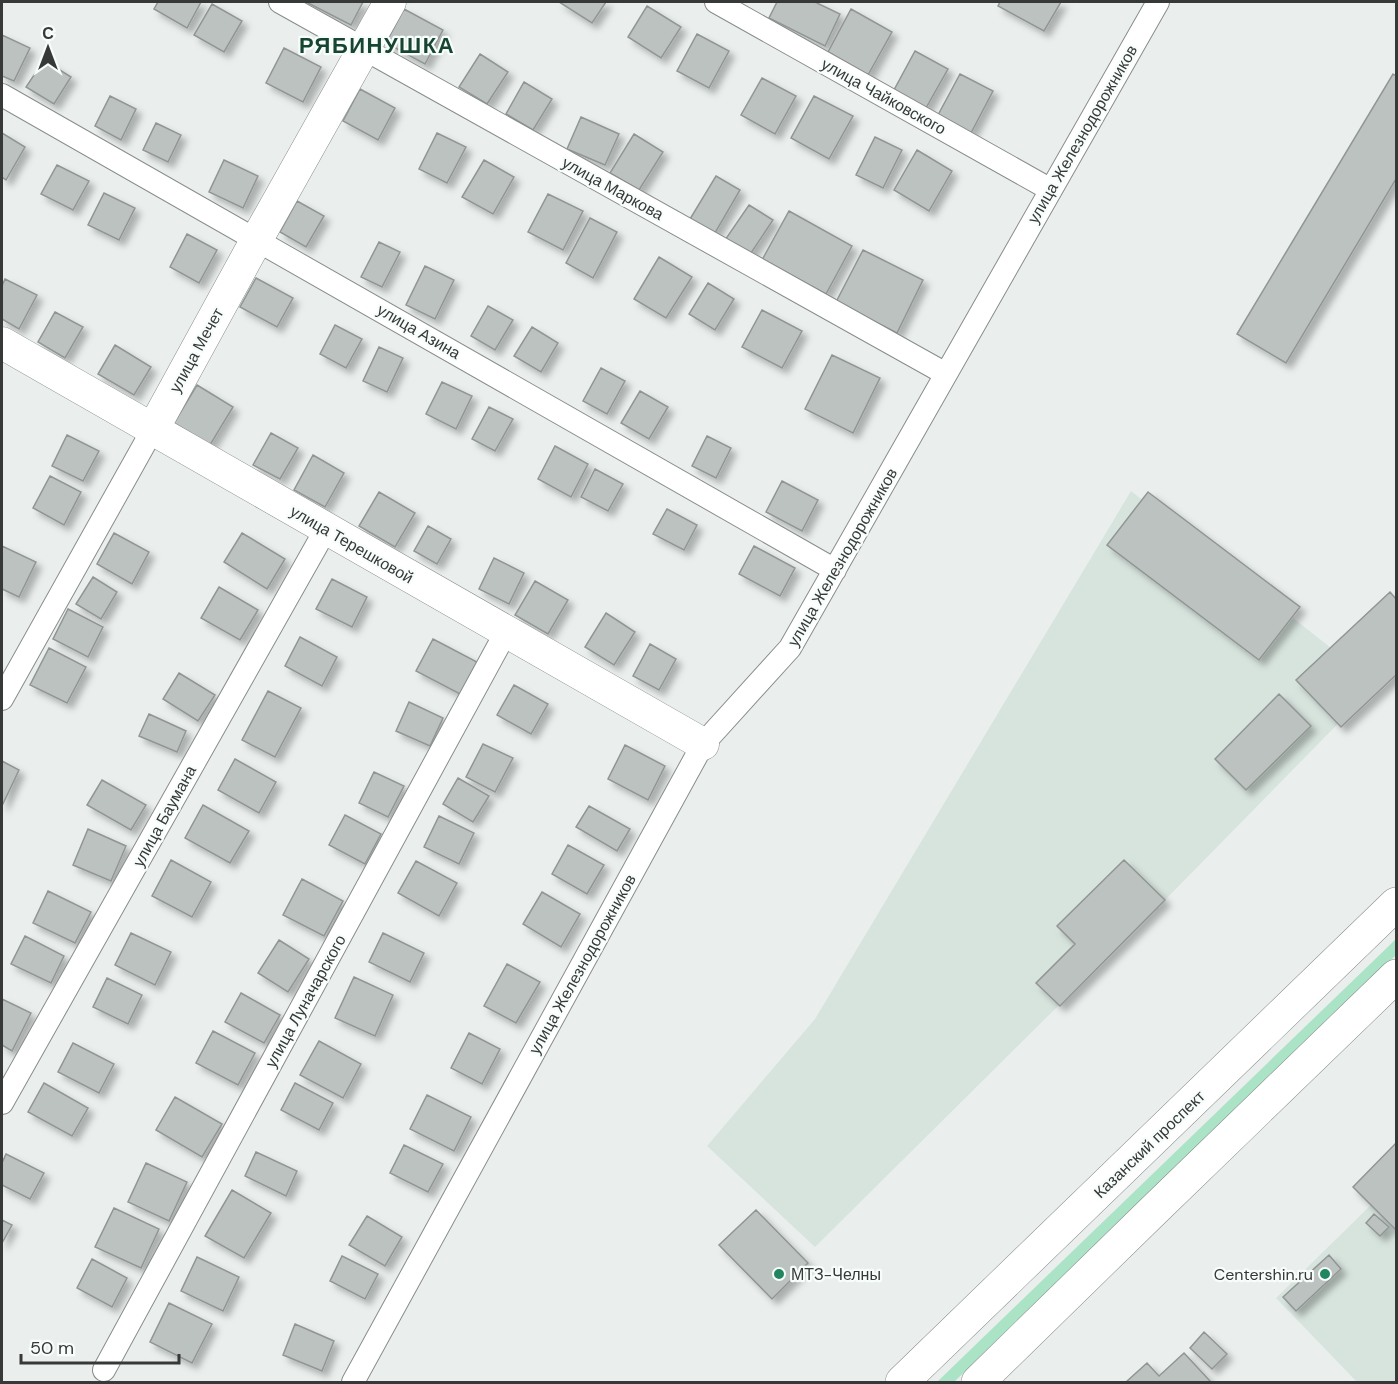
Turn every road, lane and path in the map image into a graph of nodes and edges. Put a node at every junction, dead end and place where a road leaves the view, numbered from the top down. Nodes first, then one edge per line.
1 (280, 2) edge
2 (390, 2) edge
3 (716, 2) edge
4 (1155, 3) edge
5 (363, 49) junction
6 (2, 95) edge
7 (1051, 190) junction
8 (257, 239) junction
9 (2, 343) edge
10 (946, 374) junction
11 (153, 429) junction
12 (326, 529) junction
13 (836, 570) junction
14 (506, 632) junction
15 (2, 699) edge
16 (703, 744) junction
17 (1396, 904) edge
18 (1396, 976) edge
19 (2, 1103) edge
20 (104, 1370) dead end
21 (353, 1383) edge
22 (902, 1383) edge
23 (978, 1383) edge

1 - 5 street, улица Маркова
2 - 5 street, улица Мечет
3 - 7 street, улица Чайковского
4 - 7 street, улица Железнодорожников
5 - 8 street, улица Мечет
5 - 10 street, улица Маркова
6 - 8 street, улица Азина
7 - 10 street, улица Железнодорожников
8 - 11 street, улица Мечет
8 - 13 street, улица Азина
9 - 11 street, улица Терешковой
10 - 13 street, улица Железнодорожников
11 - 12 street, улица Терешковой
11 - 15 street, улица Мечет
12 - 14 street, улица Терешковой
12 - 19 street, улица Баумана
13 - 16 street, улица Железнодорожников
14 - 16 street, улица Терешковой
14 - 20 street, улица Луначарского
16 - 21 street, улица Железнодорожников
17 - 22 main road, Казанский проспект
18 - 23 main road

